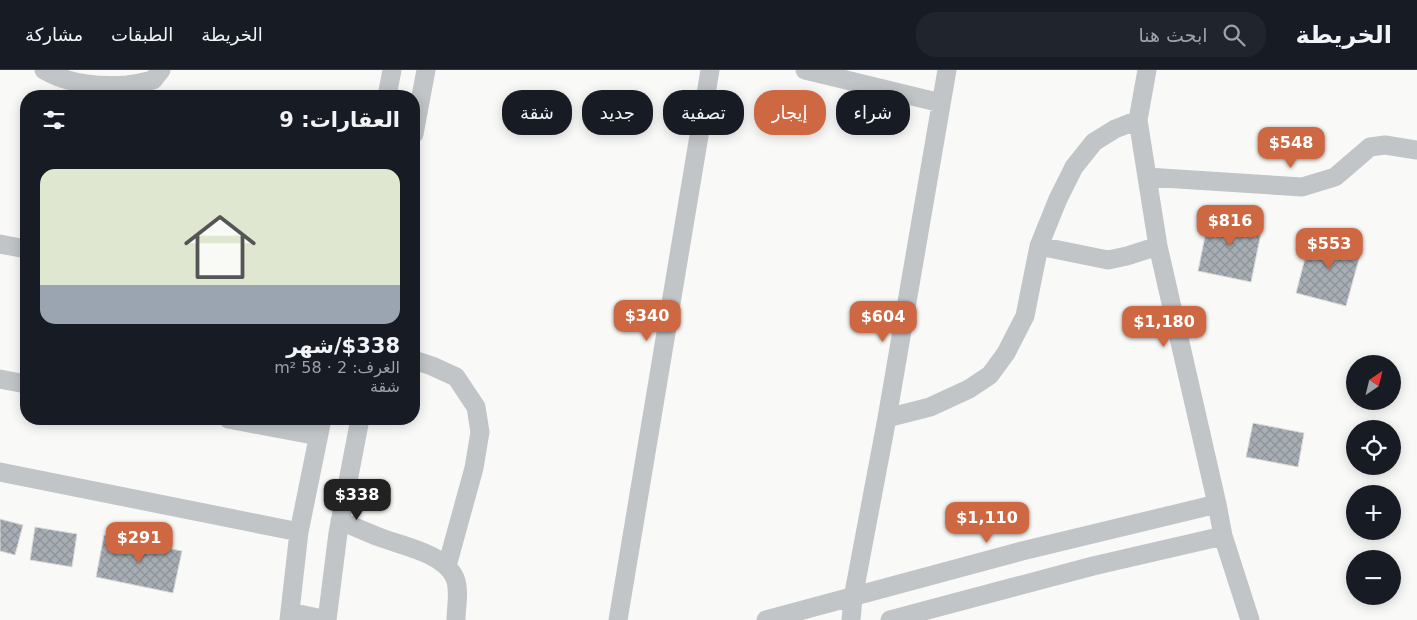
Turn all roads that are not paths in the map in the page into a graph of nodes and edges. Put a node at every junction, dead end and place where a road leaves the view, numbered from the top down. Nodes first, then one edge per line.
1 (44, 70) edge
2 (161, 70) edge
3 (392, 70) edge
4 (426, 70) edge
5 (710, 70) edge
6 (805, 70) edge
7 (947, 70) edge
8 (1146, 70) edge
9 (388, 90) edge
10 (420, 102) edge
11 (941, 103) junction
12 (1138, 120) junction
13 (1417, 150) edge
14 (1147, 177) junction
15 (0, 244) edge
16 (1039, 246) junction
17 (1158, 246) junction
18 (20, 248) edge
19 (420, 362) edge
20 (0, 379) edge
21 (20, 383) edge
22 (887, 418) junction
23 (289, 425) edge
24 (359, 425) edge
25 (320, 428) edge
26 (0, 472) edge
27 (1217, 504) junction
28 (340, 521) junction
29 (299, 532) junction
30 (1223, 536) junction
31 (447, 566) junction
32 (853, 598) junction
33 (290, 616) edge
34 (327, 620) edge
35 (456, 620) edge
36 (618, 620) edge
37 (766, 620) edge
38 (851, 620) edge
39 (890, 620) edge
40 (1250, 620) edge

1 - 2 street
3 - 9 street
4 - 10 street
5 - 36 street
6 - 11 street
7 - 11 street
8 - 12 street
11 - 22 street
12 - 14 street
12 - 16 street
13 - 14 street
14 - 17 street
15 - 18 street
16 - 17 street
16 - 22 street
17 - 27 street
19 - 31 street
20 - 21 street
22 - 32 street
23 - 25 street
24 - 28 street
25 - 29 street
26 - 29 street
27 - 30 street
27 - 32 street
28 - 31 street
28 - 34 street
29 - 33 street
30 - 39 street
30 - 40 street
31 - 35 street
32 - 37 street
32 - 38 street
33 - 34 street

